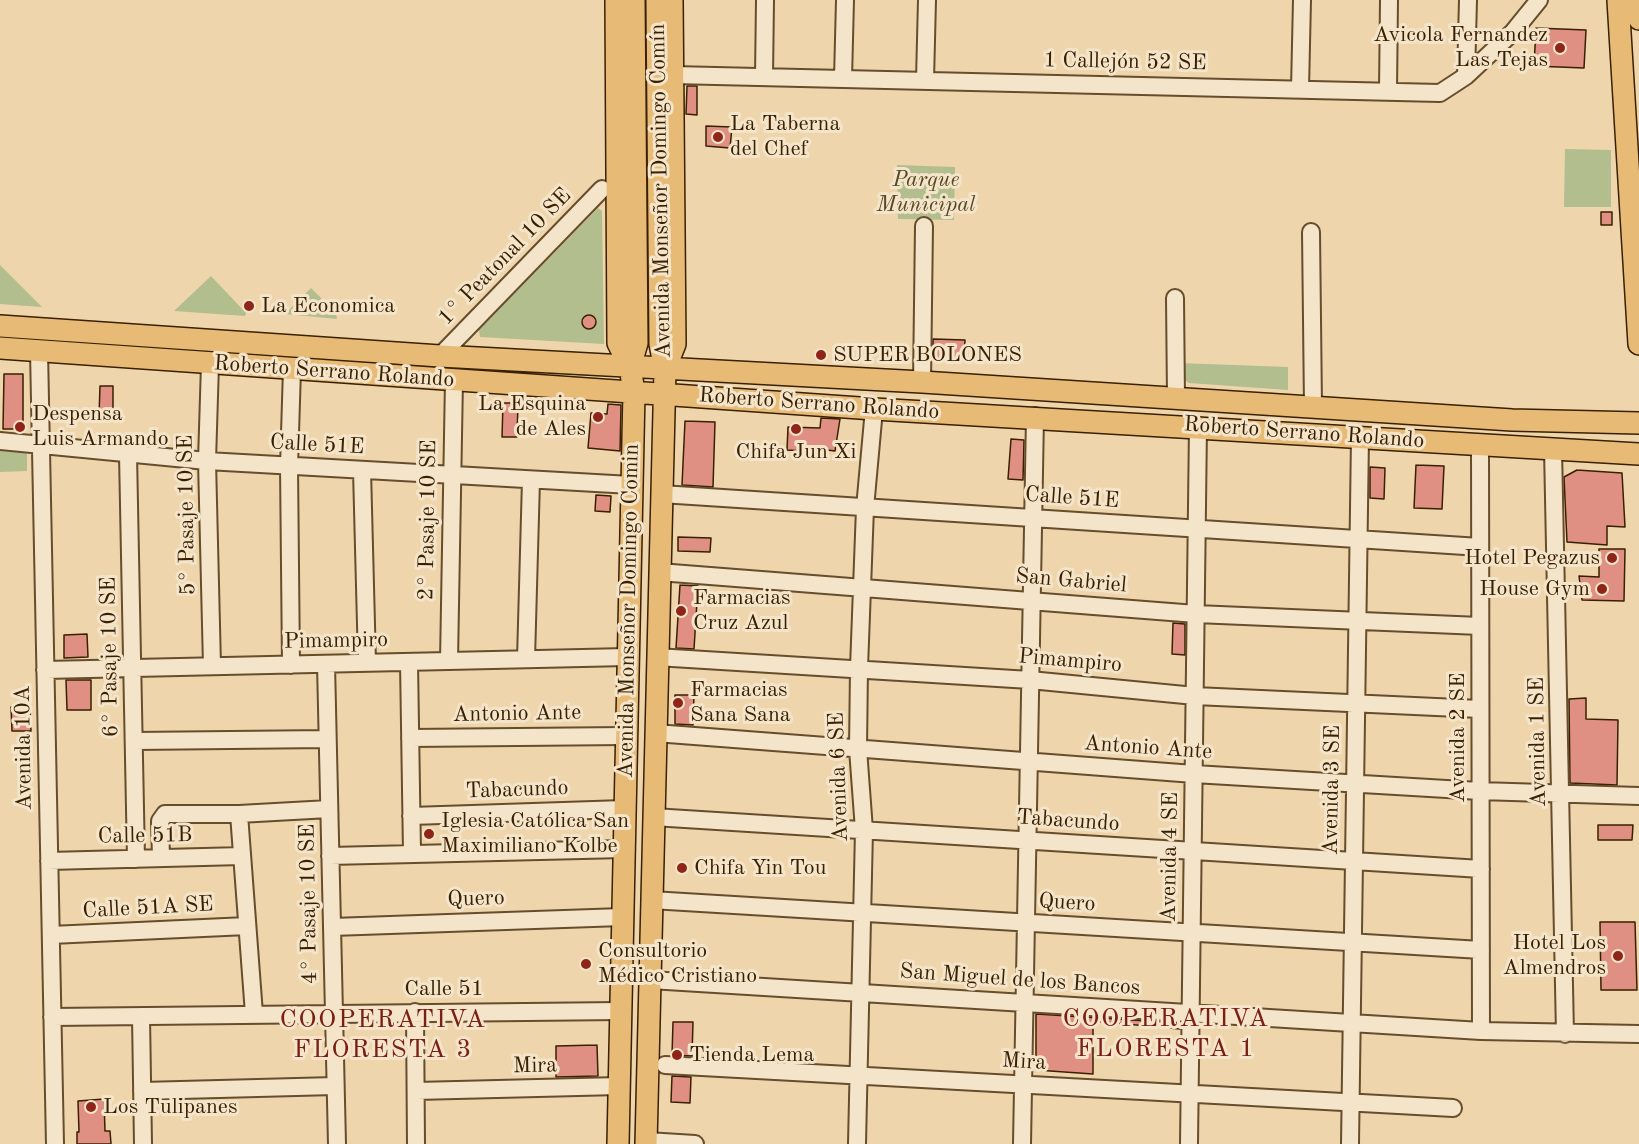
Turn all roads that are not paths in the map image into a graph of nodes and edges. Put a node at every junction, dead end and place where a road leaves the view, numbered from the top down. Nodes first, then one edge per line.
1 (616, 0) edge
2 (634, 0) edge
3 (657, 0) edge
4 (672, 0) edge
5 (765, 0) edge
6 (844, 0) edge
7 (927, 0) edge
8 (1302, 0) edge
9 (1389, 0) edge
10 (1468, 0) edge
11 (1539, 0) edge
12 (1618, 0) edge
13 (1638, 0) edge
14 (1639, 19) edge
15 (625, 44) junction
16 (673, 75) junction
17 (1466, 76) junction
18 (764, 77) junction
19 (843, 78) junction
20 (926, 80) junction
21 (1300, 89) junction
22 (1388, 91) junction
23 (602, 189) dead end
24 (924, 226) dead end
25 (1311, 232) dead end
26 (1175, 298) dead end
27 (0, 326) edge
28 (1639, 344) edge
29 (0, 348) edge
30 (39, 351) junction
31 (440, 357) junction
32 (210, 364) junction
33 (630, 367) junction
34 (292, 369) junction
35 (665, 370) junction
36 (454, 380) junction
37 (922, 382) junction
38 (634, 392) junction
39 (665, 394) junction
40 (1176, 398) junction
41 (1313, 407) junction
42 (873, 409) junction
43 (1035, 416) junction
44 (1470, 418) junction
45 (1639, 423) edge
46 (1198, 426) junction
47 (1360, 437) junction
48 (0, 441) edge
49 (1480, 445) junction
50 (41, 446) junction
51 (1639, 448) edge
52 (1553, 449) junction
53 (1639, 453) edge
54 (128, 454) junction
55 (207, 461) junction
56 (289, 466) junction
57 (362, 470) junction
58 (451, 475) junction
59 (531, 480) junction
60 (631, 485) junction
61 (661, 494) junction
62 (865, 508) junction
63 (1033, 518) junction
64 (1197, 529) junction
65 (1358, 539) junction
66 (1480, 547) junction
67 (659, 572) junction
68 (863, 588) junction
69 (1032, 600) junction
70 (1196, 614) junction
71 (1357, 622) junction
72 (1480, 626) junction
73 (627, 657) junction
74 (656, 657) junction
75 (526, 659) junction
76 (449, 661) junction
77 (409, 662) junction
78 (367, 663) junction
79 (326, 664) junction
80 (291, 665) junction
81 (212, 666) junction
82 (132, 668) junction
83 (859, 668) junction
84 (45, 670) junction
85 (1030, 680) junction
86 (1195, 696) junction
87 (1356, 704) junction
88 (1480, 708) junction
89 (655, 733) junction
90 (625, 736) junction
91 (410, 738) junction
92 (327, 739) junction
93 (134, 741) junction
94 (858, 749) junction
95 (1029, 762) junction
96 (1194, 774) junction
97 (1355, 783) junction
98 (1480, 791) junction
99 (1562, 794) junction
100 (1639, 796) edge
101 (329, 809) junction
102 (624, 809) junction
103 (239, 814) junction
104 (411, 816) junction
105 (653, 817) junction
106 (864, 830) junction
107 (1028, 840) junction
108 (624, 849) junction
109 (1193, 851) junction
110 (412, 853) junction
111 (242, 856) junction
112 (330, 856) junction
113 (160, 858) junction
114 (136, 859) junction
115 (49, 861) junction
116 (1354, 861) junction
117 (1481, 869) junction
118 (651, 900) junction
119 (862, 913) junction
120 (622, 917) junction
121 (1026, 923) junction
122 (247, 926) junction
123 (332, 927) junction
124 (1192, 933) junction
125 (51, 935) junction
126 (1353, 943) junction
127 (1481, 950) junction
128 (650, 980) junction
129 (861, 992) junction
130 (1025, 1002) junction
131 (620, 1011) junction
132 (415, 1012) junction
133 (334, 1013) junction
134 (1191, 1013) junction
135 (254, 1014) junction
136 (141, 1016) junction
137 (52, 1017) junction
138 (1352, 1023) junction
139 (1481, 1031) junction
140 (1565, 1034) junction
141 (1639, 1034) edge
142 (665, 1065) dead end
143 (859, 1076) junction
144 (1023, 1084) junction
145 (335, 1086) junction
146 (619, 1086) junction
147 (142, 1091) junction
148 (416, 1091) junction
149 (1190, 1094) junction
150 (1350, 1103) junction
151 (1453, 1108) dead end
152 (646, 1143) edge
153 (55, 1144) edge
154 (144, 1144) edge
155 (337, 1144) edge
156 (416, 1144) edge
157 (618, 1144) edge
158 (695, 1144) edge
159 (857, 1144) edge
160 (1022, 1144) edge
161 (1189, 1144) edge
162 (1350, 1144) edge

1 - 15 main road, Avenida Monseñor Domingo Comín
2 - 15 main road, Avenida Monseñor Domingo Comín
3 - 35 main road, Avenida Monseñor Domingo Comín
4 - 16 main road, Avenida Monseñor Domingo Comín
5 - 18 street
6 - 19 street
7 - 20 street
8 - 21 street
9 - 22 street
10 - 17 street
11 - 17 street, 1 Callejón 52 SE
12 - 28 main road
13 - 14 main road
15 - 33 main road, Avenida Monseñor Domingo Comín
16 - 18 street, 1 Callejón 52 SE
16 - 35 main road, Avenida Monseñor Domingo Comín
17 - 22 street, 1 Callejón 52 SE
18 - 19 street, 1 Callejón 52 SE
19 - 20 street, 1 Callejón 52 SE
20 - 21 street, 1 Callejón 52 SE
21 - 22 street, 1 Callejón 52 SE
23 - 31 street, 1° Peatonal 10 SE
24 - 37 street
25 - 41 street
26 - 40 street
27 - 31 main road, Roberto Serrano Rolando
29 - 30 main road, Roberto Serrano Rolando
30 - 32 main road, Roberto Serrano Rolando
30 - 50 street, Avenida 10A
31 - 33 main road, Roberto Serrano Rolando
32 - 34 main road, Roberto Serrano Rolando
32 - 55 street, 5° Pasaje 10 SE
33 - 35 main road, Roberto Serrano Rolando
33 - 38 main road, Avenida Monseñor Domingo Comin
34 - 36 main road, Roberto Serrano Rolando
34 - 56 street
35 - 37 main road, Roberto Serrano Rolando
35 - 39 main road, Avenida Monseñor Domingo Comin
36 - 38 main road, Roberto Serrano Rolando
36 - 58 street, 2° Pasaje 10 SE
37 - 40 main road, Roberto Serrano Rolando
38 - 39 main road, Roberto Serrano Rolando
38 - 60 main road, Avenida Monseñor Domingo Comin
39 - 42 main road, Roberto Serrano Rolando
39 - 61 main road, Avenida Monseñor Domingo Comin
40 - 41 main road, Roberto Serrano Rolando
41 - 44 main road, Roberto Serrano Rolando
42 - 43 main road, Roberto Serrano Rolando
42 - 62 street, Avenida 6 SE
43 - 46 main road, Roberto Serrano Rolando
43 - 63 street
44 - 45 main road, Roberto Serrano Rolando
44 - 51 main road
46 - 47 main road, Roberto Serrano Rolando
46 - 64 street, Avenida 4 SE
47 - 49 main road, Roberto Serrano Rolando
47 - 65 street, Avenida 3 SE
48 - 50 street, Calle 51E
49 - 52 main road, Roberto Serrano Rolando
49 - 66 street, Avenida 2 SE
50 - 54 street, Calle 51E
50 - 84 street, Avenida 10A
52 - 53 main road, Roberto Serrano Rolando
52 - 99 street, Avenida 1 SE
54 - 55 street, Calle 51E
54 - 82 street, 6° Pasaje 10 SE
55 - 56 street, Calle 51E
55 - 81 street, 5° Pasaje 10 SE
56 - 57 street, Calle 51E
56 - 80 street
57 - 58 street, Calle 51E
57 - 78 street
58 - 59 street, Calle 51E
58 - 76 street, 2° Pasaje 10 SE
59 - 60 street, Calle 51E
59 - 75 street
60 - 73 main road, Avenida Monseñor Domingo Comin
61 - 62 street, Calle 51E
61 - 67 main road, Avenida Monseñor Domingo Comin
62 - 63 street, Calle 51E
62 - 68 street, Avenida 6 SE
63 - 64 street, Calle 51E
63 - 69 street
64 - 65 street, Calle 51E
64 - 70 street, Avenida 4 SE
65 - 66 street, Calle 51E
65 - 71 street, Avenida 3 SE
66 - 72 street, Avenida 2 SE
67 - 68 street, San Gabriel
67 - 74 main road, Avenida Monseñor Domingo Comin
68 - 69 street, San Gabriel
68 - 83 street, Avenida 6 SE
69 - 70 street, San Gabriel
69 - 85 street
70 - 71 street, San Gabriel
70 - 86 street, Avenida 4 SE
71 - 72 street, San Gabriel
71 - 87 street, Avenida 3 SE
72 - 88 street, Avenida 2 SE
73 - 75 street, Pimampiro
73 - 90 main road, Avenida Monseñor Domingo Comin
74 - 83 street, Pimampiro
74 - 89 main road, Avenida Monseñor Domingo Comin
75 - 76 street, Pimampiro
76 - 77 street, Pimampiro
77 - 78 street, Pimampiro
77 - 91 street
78 - 79 street, Pimampiro
79 - 80 street, Pimampiro
79 - 92 street, 4° Pasaje 10 SE
80 - 81 street, Pimampiro
81 - 82 street, Pimampiro
82 - 84 street, Pimampiro
82 - 93 street, 6° Pasaje 10 SE
83 - 85 street, Pimampiro
83 - 94 street, Avenida 6 SE
84 - 115 street, Avenida 10A
85 - 86 street, Pimampiro
85 - 95 street
86 - 87 street, Pimampiro
86 - 96 street, Avenida 4 SE
87 - 88 street, Pimampiro
87 - 97 street, Avenida 3 SE
88 - 98 street, Avenida 2 SE
89 - 94 street, Antonio Ante
89 - 105 main road, Avenida Monseñor Domingo Comin
90 - 91 street, Antonio Ante
90 - 102 main road, Avenida Monseñor Domingo Comin
91 - 104 street
92 - 93 street
92 - 101 street, 4° Pasaje 10 SE
93 - 114 street, 6° Pasaje 10 SE
94 - 95 street, Antonio Ante
94 - 106 street, Avenida 6 SE
95 - 96 street, Antonio Ante
95 - 107 street
96 - 97 street, Antonio Ante
96 - 109 street, Avenida 4 SE
97 - 98 street, Antonio Ante
97 - 116 street, Avenida 3 SE
98 - 99 street, Antonio Ante
98 - 117 street, Avenida 2 SE
99 - 100 street, Antonio Ante
99 - 140 street, Avenida 1 SE
101 - 103 street
101 - 112 street, 4° Pasaje 10 SE
102 - 104 street, Tabacundo
102 - 108 main road, Avenida Monseñor Domingo Comin
103 - 111 street
103 - 113 street
104 - 110 street
105 - 106 street, Tabacundo
105 - 118 main road, Avenida Monseñor Domingo Comin
106 - 107 street, Tabacundo
106 - 119 street, Avenida 6 SE
107 - 109 street, Tabacundo
107 - 121 street
108 - 110 street
108 - 120 main road, Avenida Monseñor Domingo Comin
109 - 116 street, Tabacundo
109 - 124 street, Avenida 4 SE
110 - 112 street
111 - 113 street, Calle 51B
111 - 122 street
112 - 123 street, 4° Pasaje 10 SE
113 - 114 street, Calle 51B
114 - 115 street, Calle 51B
115 - 125 street, Avenida 10A
116 - 117 street, Tabacundo
116 - 126 street, Avenida 3 SE
117 - 127 street, Avenida 2 SE
118 - 119 street, Quero
118 - 128 main road, Avenida Monseñor Domingo Comin
119 - 121 street, Quero
119 - 129 street, Avenida 6 SE
120 - 123 street, Quero
120 - 131 main road, Avenida Monseñor Domingo Comin
121 - 124 street, Quero
121 - 130 street
122 - 125 street, Calle 51A SE
122 - 135 street
123 - 133 street, 4° Pasaje 10 SE
124 - 126 street, Quero
124 - 134 street, Avenida 4 SE
125 - 137 street, Avenida 10A
126 - 127 street, Quero
126 - 138 street, Avenida 3 SE
127 - 139 street, Avenida 2 SE
128 - 129 street, San Miguel de los Bancos
128 - 152 main road, Avenida Monseñor Domingo Comin
129 - 130 street, San Miguel de los Bancos
129 - 143 street, Avenida 6 SE
130 - 134 street, San Miguel de los Bancos
130 - 144 street
131 - 132 street, Calle 51
131 - 146 main road, Avenida Monseñor Domingo Comin
132 - 133 street, Calle 51
132 - 148 street
133 - 135 street, Calle 51
133 - 145 street, 4° Pasaje 10 SE
134 - 138 street, San Miguel de los Bancos
134 - 149 street, Avenida 4 SE
135 - 136 street, Calle 51
136 - 137 street, Calle 51
136 - 147 street
137 - 153 street, Avenida 10A
138 - 139 street, San Miguel de los Bancos
138 - 150 street, Avenida 3 SE
139 - 140 street, San Miguel de los Bancos
140 - 141 street, San Miguel de los Bancos
142 - 143 street, Mira
143 - 144 street, Mira
143 - 159 street, Avenida 6 SE
144 - 149 street, Mira
144 - 160 street
145 - 147 street
145 - 155 street, 4° Pasaje 10 SE
146 - 148 street, Mira
146 - 157 main road, Avenida Monseñor Domingo Comin
147 - 154 street
148 - 156 street
149 - 150 street, Mira
149 - 161 street, Avenida 4 SE
150 - 151 street, Mira
150 - 162 street, Avenida 3 SE
152 - 158 street

